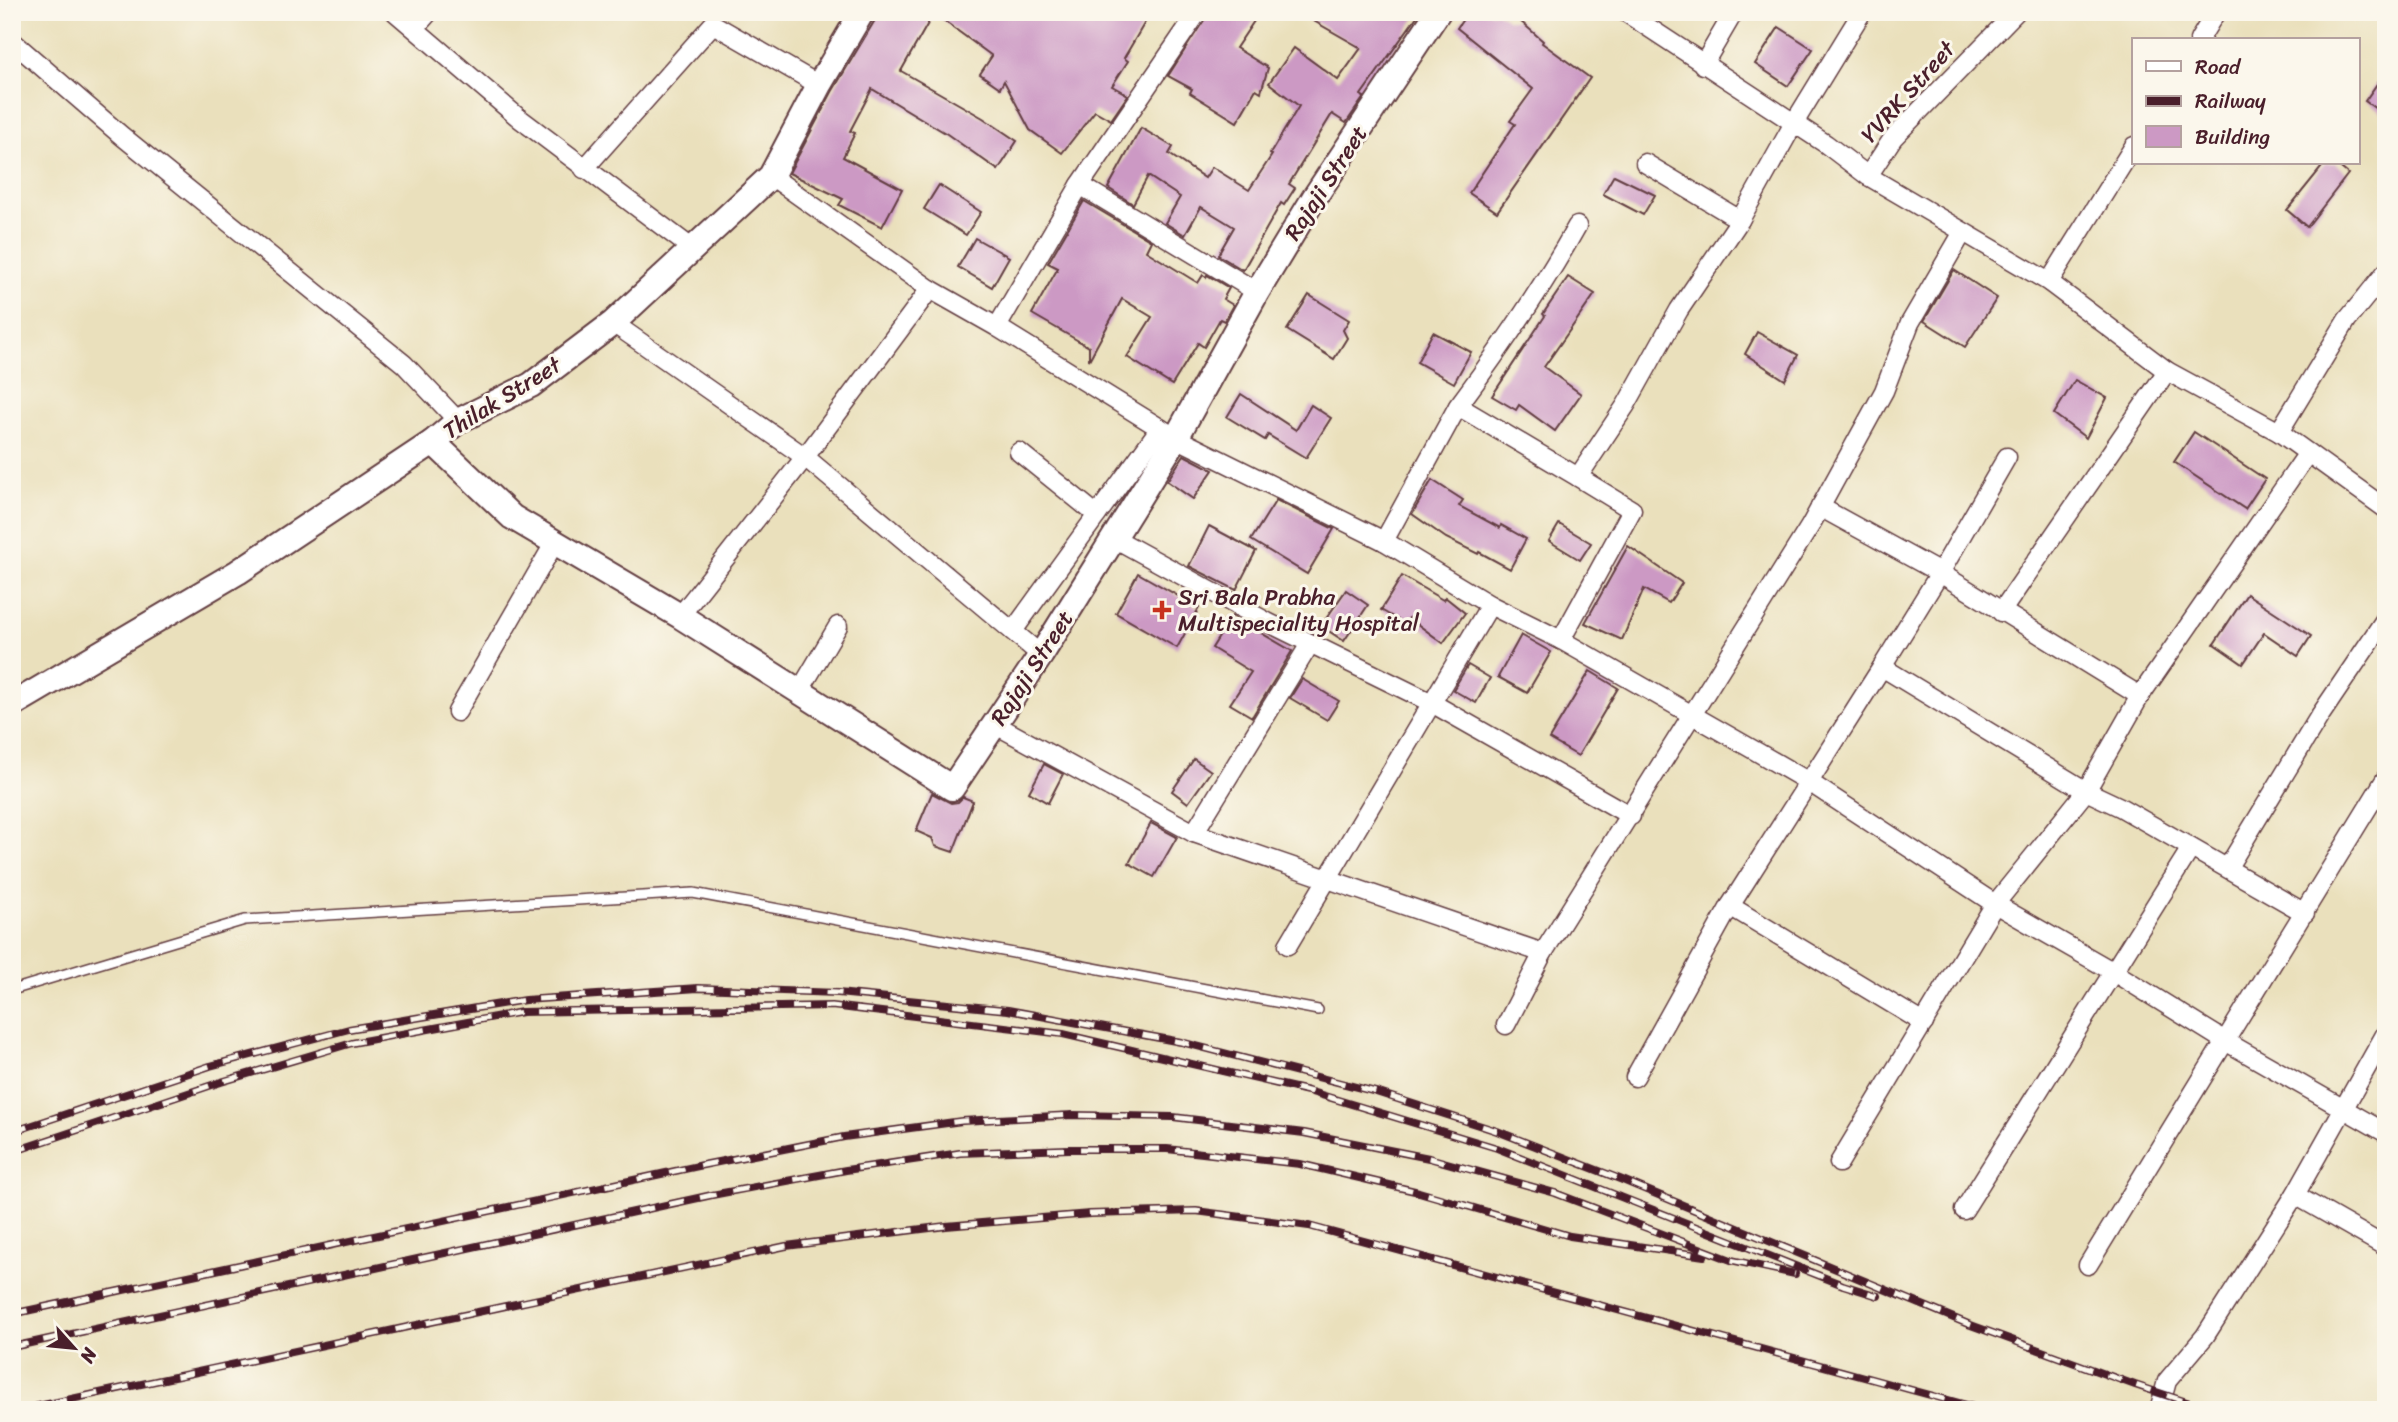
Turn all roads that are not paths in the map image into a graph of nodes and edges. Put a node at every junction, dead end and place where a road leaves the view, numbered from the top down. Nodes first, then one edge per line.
1 (395, 12) edge
2 (429, 12) edge
3 (862, 12) edge
4 (1198, 12) edge
5 (1438, 12) edge
6 (1625, 12) edge
7 (1734, 12) edge
8 (1863, 12) edge
9 (2016, 12) edge
10 (2216, 12) edge
11 (717, 18) edge
12 (415, 28) junction
13 (2200, 38) edge
14 (12, 41) edge
15 (1703, 65) junction
16 (819, 85) junction
17 (1794, 123) junction
18 (2132, 149) edge
19 (1645, 163) dead end
20 (584, 169) junction
21 (771, 176) junction
22 (1868, 176) junction
23 (1080, 185) junction
24 (1740, 220) junction
25 (1577, 226) dead end
26 (1963, 232) junction
27 (694, 250) junction
28 (2386, 272) edge
29 (2049, 282) junction
30 (930, 289) junction
31 (1257, 292) junction
32 (612, 323) junction
33 (997, 327) junction
34 (2167, 371) junction
35 (1458, 406) junction
36 (458, 421) junction
37 (2279, 432) junction
38 (1168, 433) junction
39 (433, 442) junction
40 (1019, 452) dead end
41 (2308, 453) junction
42 (805, 457) junction
43 (2007, 457) dead end
44 (1578, 477) junction
45 (1820, 507) junction
46 (2386, 509) edge
47 (1097, 515) junction
48 (1114, 538) junction
49 (1384, 541) junction
50 (555, 542) junction
51 (1940, 573) junction
52 (1490, 605) junction
53 (2001, 612) junction
54 (680, 616) junction
55 (2386, 618) edge
56 (838, 625) dead end
57 (1013, 631) junction
58 (1561, 640) junction
59 (1310, 644) junction
60 (1041, 655) junction
61 (1882, 667) junction
62 (799, 692) junction
63 (2140, 696) junction
64 (1430, 702) junction
65 (12, 705) edge
66 (457, 712) dead end
67 (1692, 714) junction
68 (996, 724) junction
69 (2386, 778) edge
70 (1809, 782) junction
71 (2087, 791) junction
72 (1631, 816) junction
73 (1194, 833) junction
74 (2191, 848) junction
75 (2228, 867) junction
76 (1328, 877) junction
77 (1995, 904) junction
78 (1730, 906) junction
79 (2305, 913) junction
80 (1288, 945) dead end
81 (1543, 953) junction
82 (2112, 971) junction
83 (12, 990) edge
84 (1318, 1010) dead end
85 (1924, 1023) junction
86 (1506, 1025) dead end
87 (2386, 1032) edge
88 (2225, 1041) junction
89 (1635, 1077) dead end
90 (2342, 1109) junction
91 (2386, 1133) edge
92 (1839, 1163) dead end
93 (2295, 1195) junction
94 (1964, 1210) dead end
95 (2386, 1247) edge
96 (2088, 1265) dead end
97 (2159, 1410) edge

1 - 12 street
2 - 12 street
3 - 16 street, Thilak Street
4 - 23 street
5 - 31 street, Rajaji Street
6 - 15 street
7 - 15 street
8 - 17 street
9 - 22 street, YVRK Street
10 - 13 street
11 - 16 street
11 - 20 street
12 - 20 street
14 - 36 street
15 - 17 street
16 - 21 street, Thilak Street
17 - 22 street
17 - 24 street
18 - 29 street
19 - 24 street
20 - 27 street
21 - 27 street, Thilak Street
21 - 30 street
22 - 26 street
23 - 31 street
23 - 33 street
24 - 44 street
25 - 35 street
26 - 29 street
26 - 45 street
27 - 32 street, Thilak Street
28 - 37 street
29 - 34 street
30 - 33 street
30 - 42 street
31 - 38 street, Rajaji Street
32 - 36 street, Thilak Street
32 - 42 street
33 - 38 street
34 - 37 street
34 - 53 street
35 - 44 street
35 - 49 street
36 - 39 street, Thilak Street
37 - 41 street
38 - 47 street
38 - 48 street, Rajaji Street
38 - 49 street
39 - 50 street, Rajaji Street
39 - 65 street, Thilak Street
40 - 47 street
41 - 46 street
41 - 63 street
42 - 54 street
42 - 57 street
43 - 51 street
44 - 58 street
45 - 51 street
45 - 67 street
47 - 57 street
48 - 59 street
48 - 60 street, Rajaji Street
49 - 52 street
50 - 54 street, Rajaji Street
50 - 66 street
51 - 53 street
51 - 61 street
52 - 58 street
52 - 64 street
53 - 63 street
54 - 62 street, Rajaji Street
55 - 75 street
56 - 62 street
57 - 60 street
58 - 67 street
59 - 64 street
59 - 73 street
60 - 68 street, Rajaji Street
61 - 70 street
61 - 71 street
62 - 68 street, Rajaji Street
63 - 71 street
64 - 72 street
64 - 76 street
67 - 70 street
67 - 72 street
68 - 73 street
69 - 79 street
70 - 77 street
70 - 78 street
71 - 74 street
71 - 77 street
72 - 81 street
73 - 76 street
74 - 75 street
74 - 82 street
75 - 79 street
76 - 80 street
76 - 81 street
77 - 82 street
77 - 85 street
78 - 85 street
78 - 89 street
79 - 88 street
81 - 86 street
82 - 88 street
82 - 94 street
83 - 84 lane
85 - 92 street
87 - 90 street
88 - 90 street
88 - 96 street
90 - 91 street
90 - 93 street
93 - 95 street
93 - 97 street

